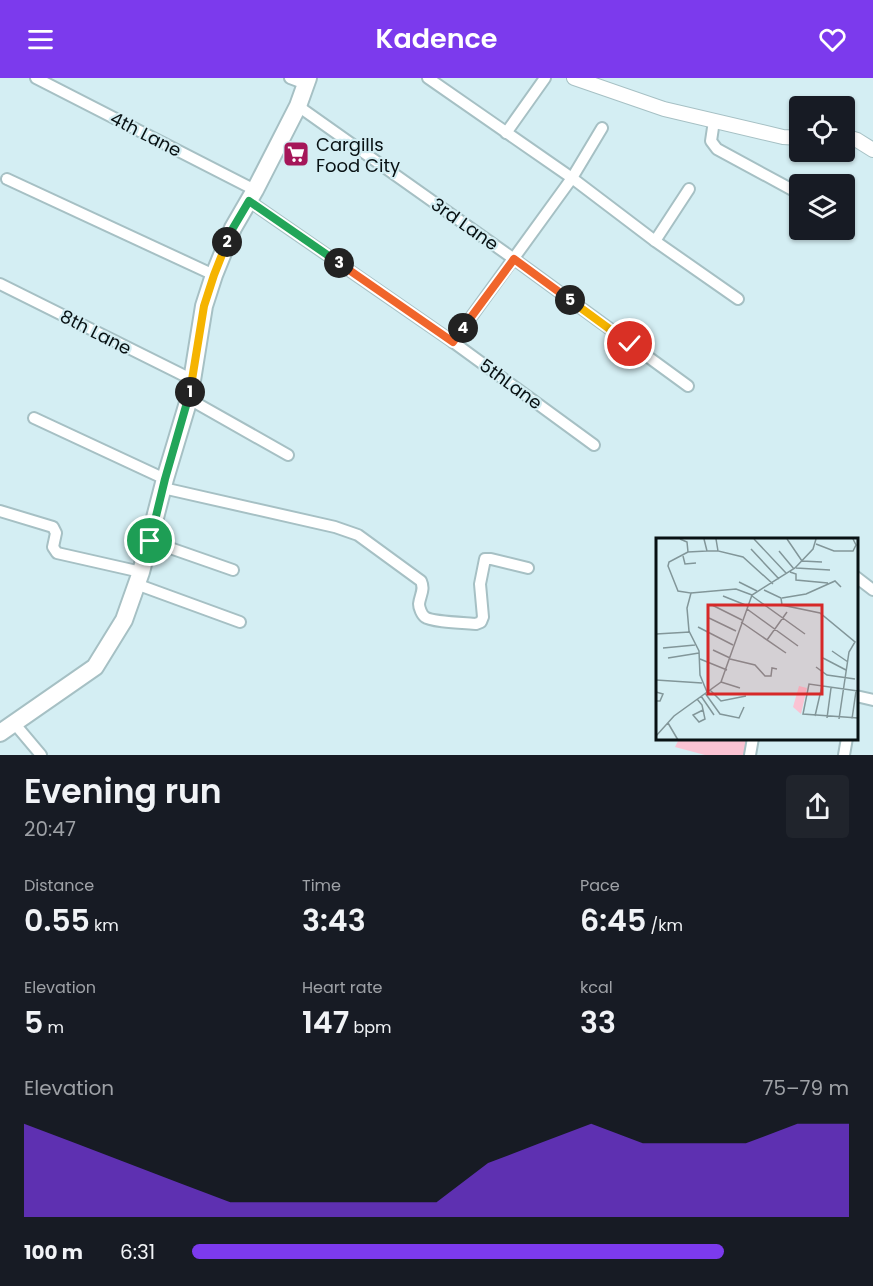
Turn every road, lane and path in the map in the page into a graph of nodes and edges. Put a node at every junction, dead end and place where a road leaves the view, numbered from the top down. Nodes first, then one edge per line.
1 (36, 78) edge
2 (428, 78) edge
3 (545, 78) edge
4 (574, 78) edge
5 (302, 80) edge
6 (298, 106) junction
7 (714, 121) junction
8 (602, 128) dead end
9 (506, 133) junction
10 (789, 137) edge
11 (855, 139) edge
12 (873, 150) edge
13 (572, 178) junction
14 (7, 179) dead end
15 (789, 188) edge
16 (688, 189) dead end
17 (252, 196) junction
18 (655, 241) junction
19 (514, 259) junction
20 (214, 275) junction
21 (0, 284) edge
22 (738, 299) dead end
23 (453, 342) junction
24 (193, 380) junction
25 (687, 386) dead end
26 (189, 399) junction
27 (34, 418) dead end
28 (594, 445) dead end
29 (288, 455) dead end
30 (164, 483) junction
31 (0, 510) edge
32 (150, 541) junction
33 (528, 568) dead end
34 (233, 570) dead end
35 (139, 578) junction
36 (858, 579) edge
37 (873, 590) edge
38 (240, 621) dead end
39 (14, 723) junction
40 (0, 733) edge
41 (753, 740) edge
42 (847, 740) edge
43 (41, 755) edge
44 (750, 755) edge
45 (844, 755) edge

1 - 17 street, 4th Lane
2 - 9 street
3 - 9 street
4 - 7 street
5 - 6 main road
6 - 17 main road
6 - 19 street, 3rd Lane
7 - 10 street
7 - 15 street
8 - 13 street
9 - 13 street
11 - 12 street
13 - 18 street
13 - 19 street
14 - 20 street
16 - 18 street
17 - 20 main road
17 - 23 street, 5thLane
18 - 22 street
19 - 23 street
19 - 25 street, 3rd Lane
20 - 24 main road
21 - 24 street, 8th Lane
23 - 28 street, 5thLane
24 - 26 main road
26 - 29 street
26 - 30 main road
27 - 30 street
30 - 32 main road
30 - 33 street
31 - 35 street
32 - 34 street
32 - 35 main road
35 - 38 street
35 - 39 main road
36 - 37 street
39 - 40 main road
39 - 43 street
41 - 44 street
42 - 45 street

